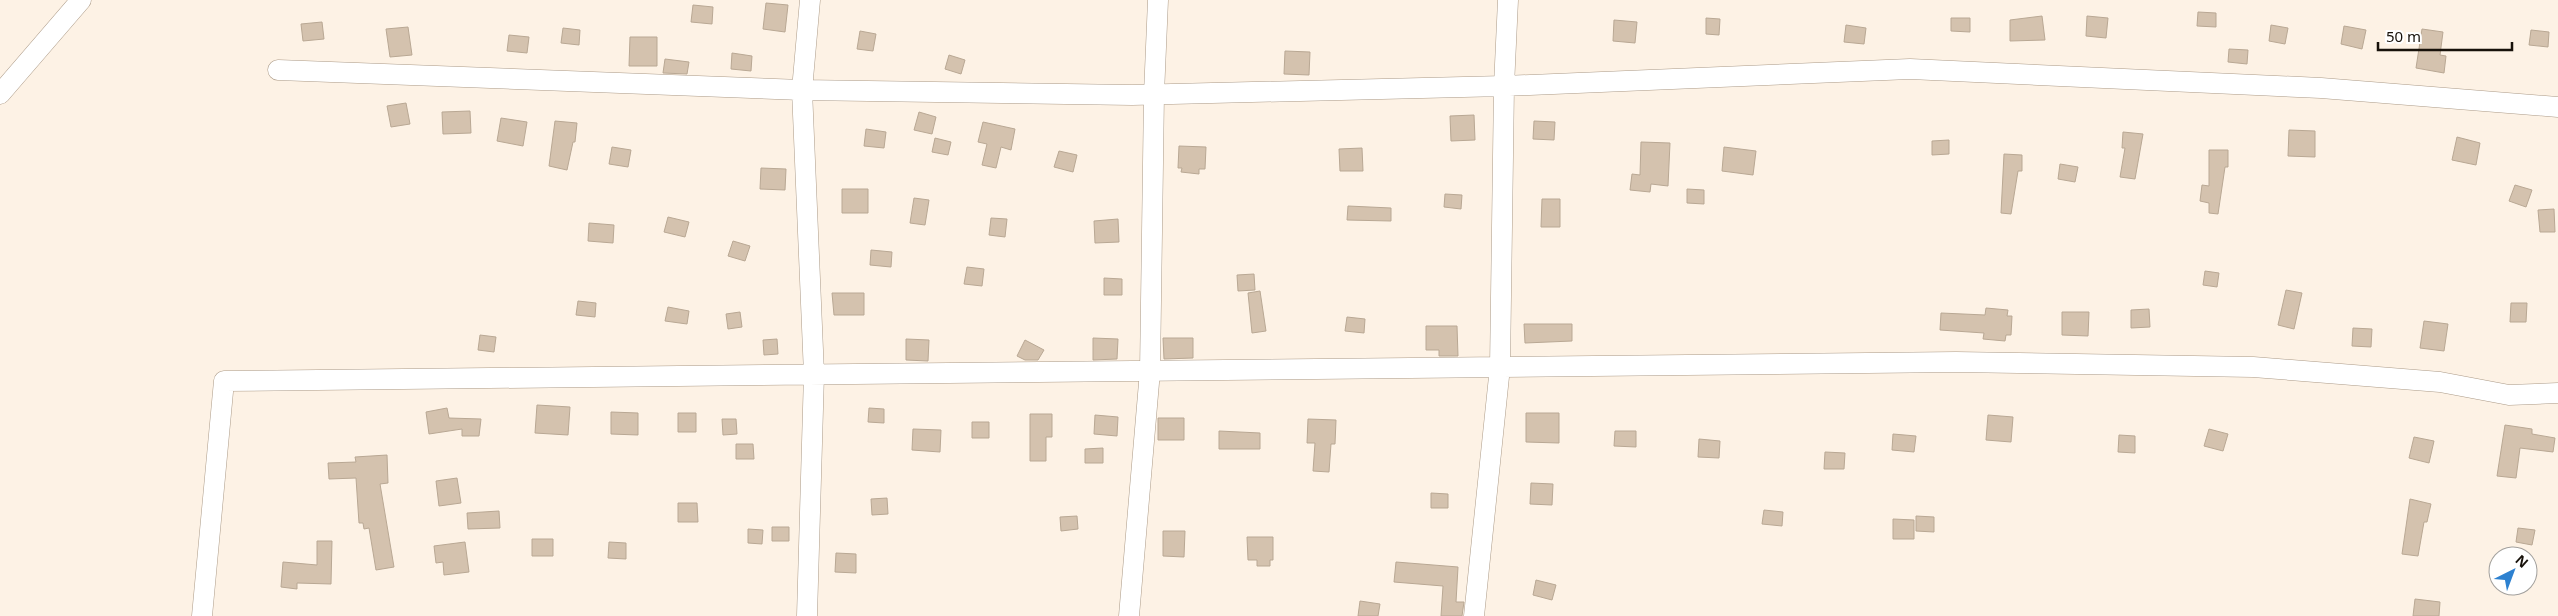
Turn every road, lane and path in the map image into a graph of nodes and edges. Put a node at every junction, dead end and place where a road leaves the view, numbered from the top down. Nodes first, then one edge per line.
1 (81, 0) edge
2 (810, 0) edge
3 (1158, 0) edge
4 (1508, 0) edge
5 (278, 70) dead end
6 (1504, 86) junction
7 (802, 90) junction
8 (0, 94) edge
9 (1154, 94) junction
10 (2558, 107) edge
11 (1500, 367) junction
12 (1150, 371) junction
13 (814, 374) junction
14 (2558, 393) edge
15 (202, 616) edge
16 (807, 616) edge
17 (1129, 616) edge
18 (1474, 616) edge

1 - 8 street
2 - 7 street
3 - 9 street
4 - 6 street
5 - 7 street
6 - 9 street
6 - 10 street
6 - 11 street
7 - 9 street
7 - 13 street
9 - 12 street
11 - 12 street
11 - 14 street
11 - 18 street
12 - 13 street
12 - 17 street
13 - 15 street
13 - 16 street

